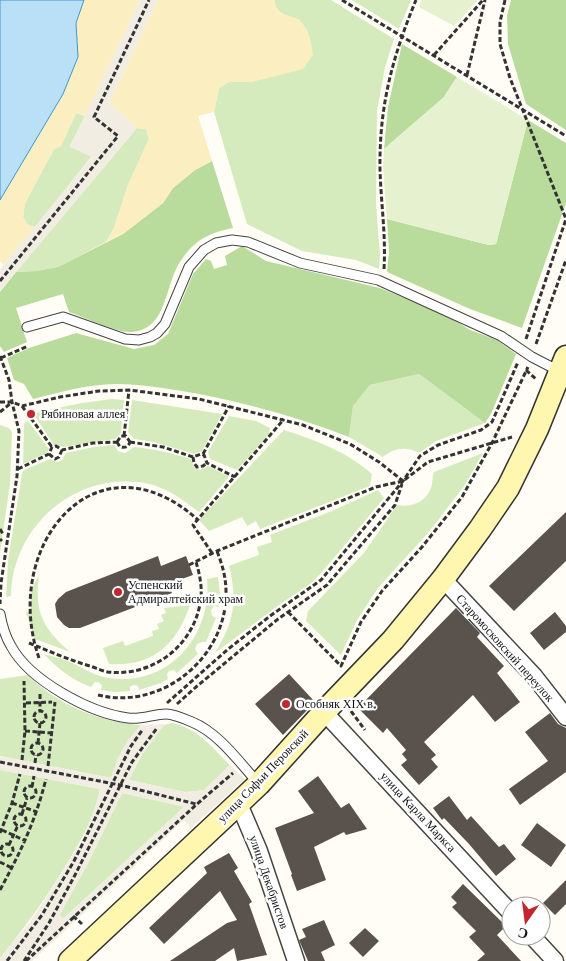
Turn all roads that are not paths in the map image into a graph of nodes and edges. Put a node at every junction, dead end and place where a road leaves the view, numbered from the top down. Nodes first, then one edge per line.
1 (27, 327) dead end
2 (563, 364) edge
3 (443, 580) junction
4 (0, 614) edge
5 (324, 712) junction
6 (566, 717) edge
7 (259, 784) junction
8 (239, 804) junction
9 (501, 902) edge
10 (542, 946) edge
11 (70, 961) edge
12 (296, 961) edge
13 (556, 961) edge

1 - 2 lane
2 - 3 main road, улица Софьи Перовской
3 - 5 main road, улица Софьи Перовской
3 - 6 street, Старомосковский переулок
4 - 7 lane
5 - 7 main road, улица Софьи Перовской
5 - 9 street, улица Карла Маркса
7 - 8 main road, улица Софьи Перовской
8 - 11 main road, улица Софьи Перовской
8 - 12 street, улица Декабристов
10 - 13 street

